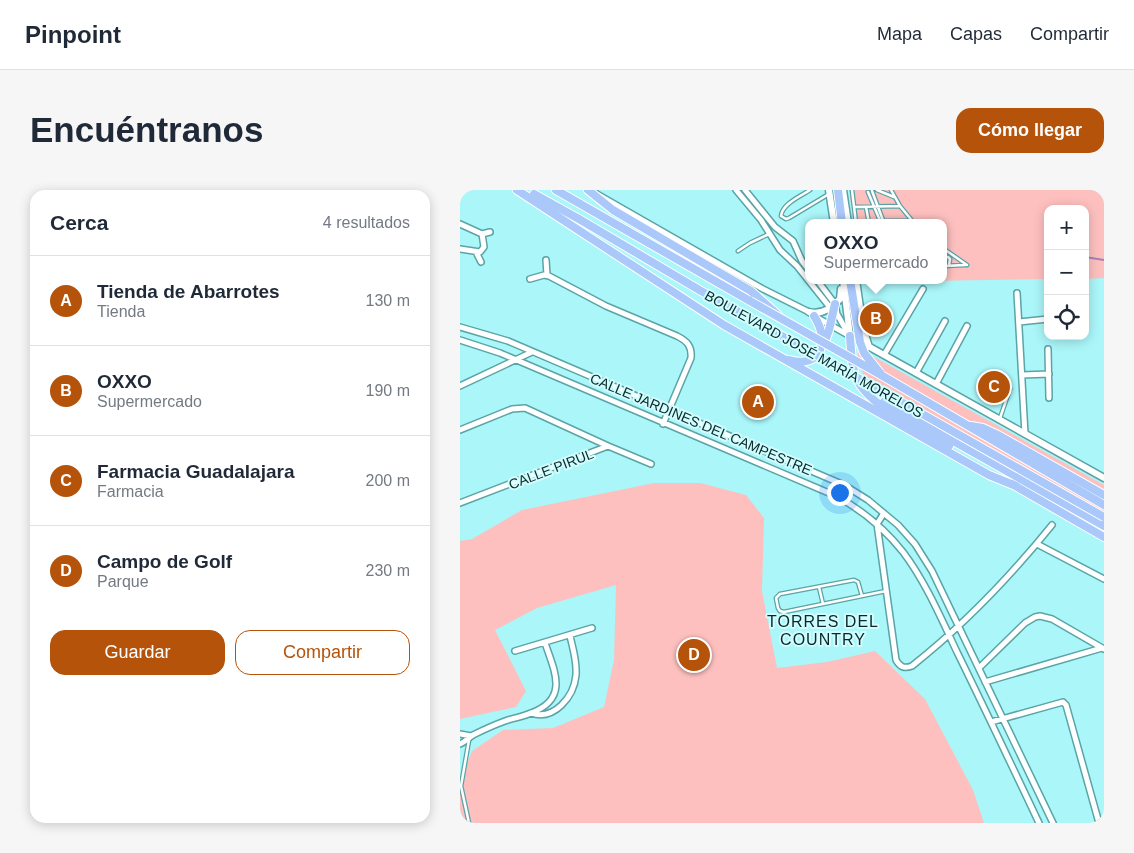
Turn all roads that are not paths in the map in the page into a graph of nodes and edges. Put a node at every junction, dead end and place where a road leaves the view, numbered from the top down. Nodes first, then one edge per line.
1 (517, 190) edge
2 (525, 190) edge
3 (556, 190) edge
4 (589, 190) edge
5 (736, 190) edge
6 (745, 190) edge
7 (810, 190) edge
8 (840, 190) edge
9 (852, 190) edge
10 (865, 190) edge
11 (877, 190) edge
12 (891, 190) edge
13 (871, 191) edge
14 (829, 192) edge
15 (894, 197) junction
16 (900, 206) junction
17 (866, 207) junction
18 (876, 207) junction
19 (854, 208) junction
20 (833, 219) edge
21 (842, 219) edge
22 (847, 219) edge
23 (855, 219) edge
24 (868, 219) edge
25 (882, 219) edge
26 (911, 219) edge
27 (460, 224) edge
28 (490, 232) dead end
29 (782, 232) junction
30 (482, 234) junction
31 (770, 234) junction
32 (774, 239) junction
33 (460, 249) edge
34 (738, 251) dead end
35 (947, 251) edge
36 (476, 252) junction
37 (798, 254) junction
38 (947, 258) edge
39 (546, 260) dead end
40 (790, 260) junction
41 (481, 262) dead end
42 (805, 264) edge
43 (949, 265) joint
44 (547, 275) junction
45 (805, 277) edge
46 (530, 279) dead end
47 (812, 284) edge
48 (819, 284) edge
49 (842, 284) edge
50 (844, 284) edge
51 (851, 284) edge
52 (857, 284) edge
53 (924, 289) dead end
54 (1017, 293) dead end
55 (834, 309) junction
56 (811, 314) junction
57 (1044, 319) edge
58 (786, 321) junction
59 (945, 321) dead end
60 (1019, 322) junction
61 (830, 326) junction
62 (967, 326) dead end
63 (460, 328) edge
64 (850, 336) junction
65 (460, 340) edge
66 (868, 347) junction
67 (821, 348) junction
68 (1048, 349) dead end
69 (532, 352) junction
70 (884, 355) junction
71 (780, 357) junction
72 (517, 361) junction
73 (916, 373) junction
74 (1049, 374) junction
75 (881, 375) junction
76 (1022, 375) junction
77 (936, 384) junction
78 (460, 386) edge
79 (1010, 389) dead end
80 (865, 392) junction
81 (1049, 398) dead end
82 (668, 411) junction
83 (999, 420) junction
84 (663, 424) junction
85 (968, 425) junction
86 (460, 430) edge
87 (1025, 434) junction
88 (608, 446) junction
89 (651, 464) dead end
90 (1104, 478) edge
91 (1016, 486) junction
92 (1104, 495) edge
93 (460, 503) edge
94 (1104, 505) edge
95 (884, 513) junction
96 (1104, 517) edge
97 (877, 524) junction
98 (1052, 525) dead end
99 (1104, 526) edge
100 (1104, 536) edge
101 (1037, 544) junction
102 (1104, 579) edge
103 (819, 587) junction
104 (887, 591) junction
105 (862, 596) junction
106 (823, 604) junction
107 (960, 627) junction
108 (592, 628) dead end
109 (570, 636) junction
110 (949, 636) junction
111 (545, 642) junction
112 (1103, 648) edge
113 (515, 651) dead end
114 (979, 668) junction
115 (985, 682) junction
116 (531, 713) junction
117 (1002, 717) junction
118 (991, 722) junction
119 (460, 734) edge
120 (470, 737) junction
121 (460, 744) edge
122 (469, 823) edge
123 (1039, 823) edge
124 (1053, 823) edge
125 (1099, 823) edge

1 - 71 main road
2 - 96 main road, BOULEVARD JOSÉ MARÍA MORELOS, bridge
3 - 58 main road, BOULEVARD JOSÉ MARÍA MORELOS, bridge
4 - 56 street
4 - 58 main road, bridge
5 - 31 street
6 - 29 street
7 - 14 lane
8 - 21 main road
8 - 22 street
9 - 19 lane
10 - 13 lane
11 - 15 lane
12 - 15 lane
13 - 18 lane
14 - 20 street
15 - 16 lane
16 - 18 lane
16 - 26 lane
17 - 18 lane
17 - 19 lane
17 - 24 lane
18 - 25 lane
19 - 23 lane
27 - 30 street
28 - 30 street
29 - 32 street
29 - 37 street
30 - 36 street
31 - 32 street
31 - 34 lane
32 - 40 street
33 - 36 street
35 - 43 lane
36 - 41 street
37 - 40 street
37 - 42 street
38 - 43 lane
39 - 44 street
40 - 45 street
44 - 46 street
44 - 82 street
47 - 55 street
48 - 55 street
49 - 55 street
50 - 64 street
51 - 75 main road, bridge
52 - 66 street
53 - 70 street
54 - 60 street
55 - 56 street
55 - 61 main road
55 - 64 street
56 - 61 street
56 - 67 main road
57 - 60 street
58 - 75 main road, BOULEVARD JOSÉ MARÍA MORELOS, bridge
59 - 73 street
60 - 76 street
61 - 64 street
61 - 67 main road
62 - 77 street
63 - 69 street, CALLE JARDINES DEL CAMPESTRE
64 - 66 street
64 - 80 main road
65 - 72 street, CALLE JARDINES DEL CAMPESTRE
66 - 70 street
67 - 71 main road
68 - 74 street
69 - 72 street
69 - 82 street, CALLE JARDINES DEL CAMPESTRE
70 - 73 street
71 - 91 main road
72 - 78 street
72 - 84 street, CALLE JARDINES DEL CAMPESTRE
73 - 77 street
74 - 76 street
74 - 81 street
75 - 85 main road, BOULEVARD JOSÉ MARÍA MORELOS
76 - 87 street
77 - 83 street
79 - 83 lane
80 - 91 main road
80 - 99 main road
82 - 84 street
82 - 95 street, CALLE JARDINES DEL CAMPESTRE
83 - 87 street
84 - 97 street, CALLE JARDINES DEL CAMPESTRE
85 - 92 main road
85 - 94 main road, BOULEVARD JOSÉ MARÍA MORELOS
86 - 88 street, CALLE PIRUL
87 - 90 street
88 - 89 street
88 - 93 street, CALLE PIRUL
91 - 100 main road
95 - 97 street
95 - 107 street, CALLE JARDINES DEL CAMPESTRE
97 - 104 street
97 - 110 street, CALLE JARDINES DEL CAMPESTRE
98 - 101 street
101 - 102 street
101 - 107 street
103 - 105 lane
103 - 106 lane
103 - 106 lane
104 - 105 lane
104 - 110 street
105 - 106 lane
107 - 110 street
107 - 114 street, CALLE JARDINES DEL CAMPESTRE
108 - 109 street
109 - 111 street
109 - 116 street
110 - 118 street, CALLE JARDINES DEL CAMPESTRE
111 - 113 street
111 - 116 street
112 - 114 street
112 - 115 street
114 - 115 street, CALLE JARDINES DEL CAMPESTRE
115 - 117 street, CALLE JARDINES DEL CAMPESTRE
116 - 120 street
117 - 118 street
117 - 124 street, CALLE JARDINES DEL CAMPESTRE
117 - 125 street
118 - 123 street, CALLE JARDINES DEL CAMPESTRE
119 - 120 street
120 - 121 street
120 - 122 lane

